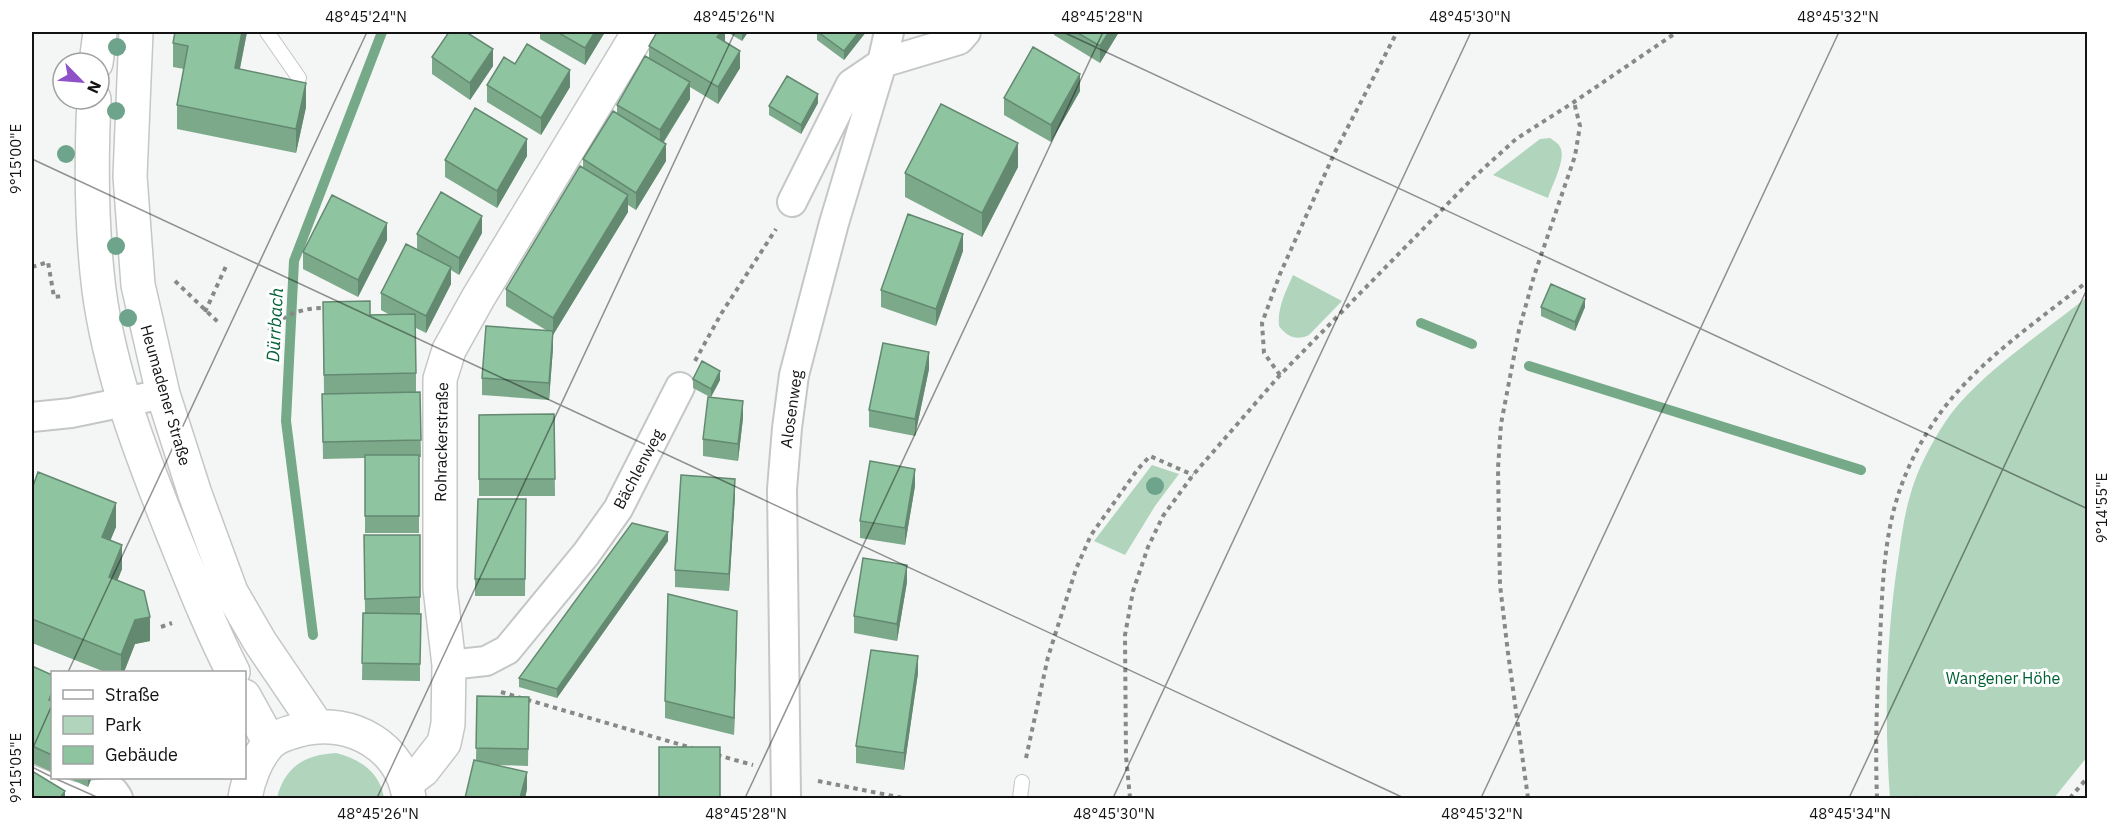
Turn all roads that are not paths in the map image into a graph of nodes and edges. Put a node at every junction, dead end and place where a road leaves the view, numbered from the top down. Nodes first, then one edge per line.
1 (100, 32) edge
2 (136, 32) edge
3 (267, 32) edge
4 (639, 32) edge
5 (889, 32) edge
6 (966, 32) edge
7 (98, 51) edge
8 (882, 63) junction
9 (299, 78) dead end
10 (93, 111) edge
11 (786, 212) road end
12 (680, 387) road end
13 (163, 394) junction
14 (125, 402) junction
15 (32, 417) edge
16 (449, 665) junction
17 (232, 671) edge
18 (246, 700) edge
19 (317, 726) junction
20 (270, 743) junction
21 (32, 780) edge
22 (1022, 782) road end
23 (786, 787) edge
24 (408, 790) edge
25 (118, 798) edge
26 (245, 798) edge
27 (1020, 798) edge

1 - 7 main road
2 - 13 main road, Heumadener Straße
3 - 9 lane
4 - 16 main road, Rohrackerstraße
5 - 8 street, Alosenweg
6 - 8 street
8 - 11 street
8 - 23 street, Alosenweg
10 - 14 main road
12 - 16 street, Bächlenweg
13 - 14 street
13 - 19 main road, Heumadener Straße
14 - 15 street
14 - 17 main road
16 - 24 main road, Rohrackerstraße
18 - 20 main road
19 - 20 main road
19 - 24 main road
20 - 26 main road
21 - 25 street
22 - 27 lane

